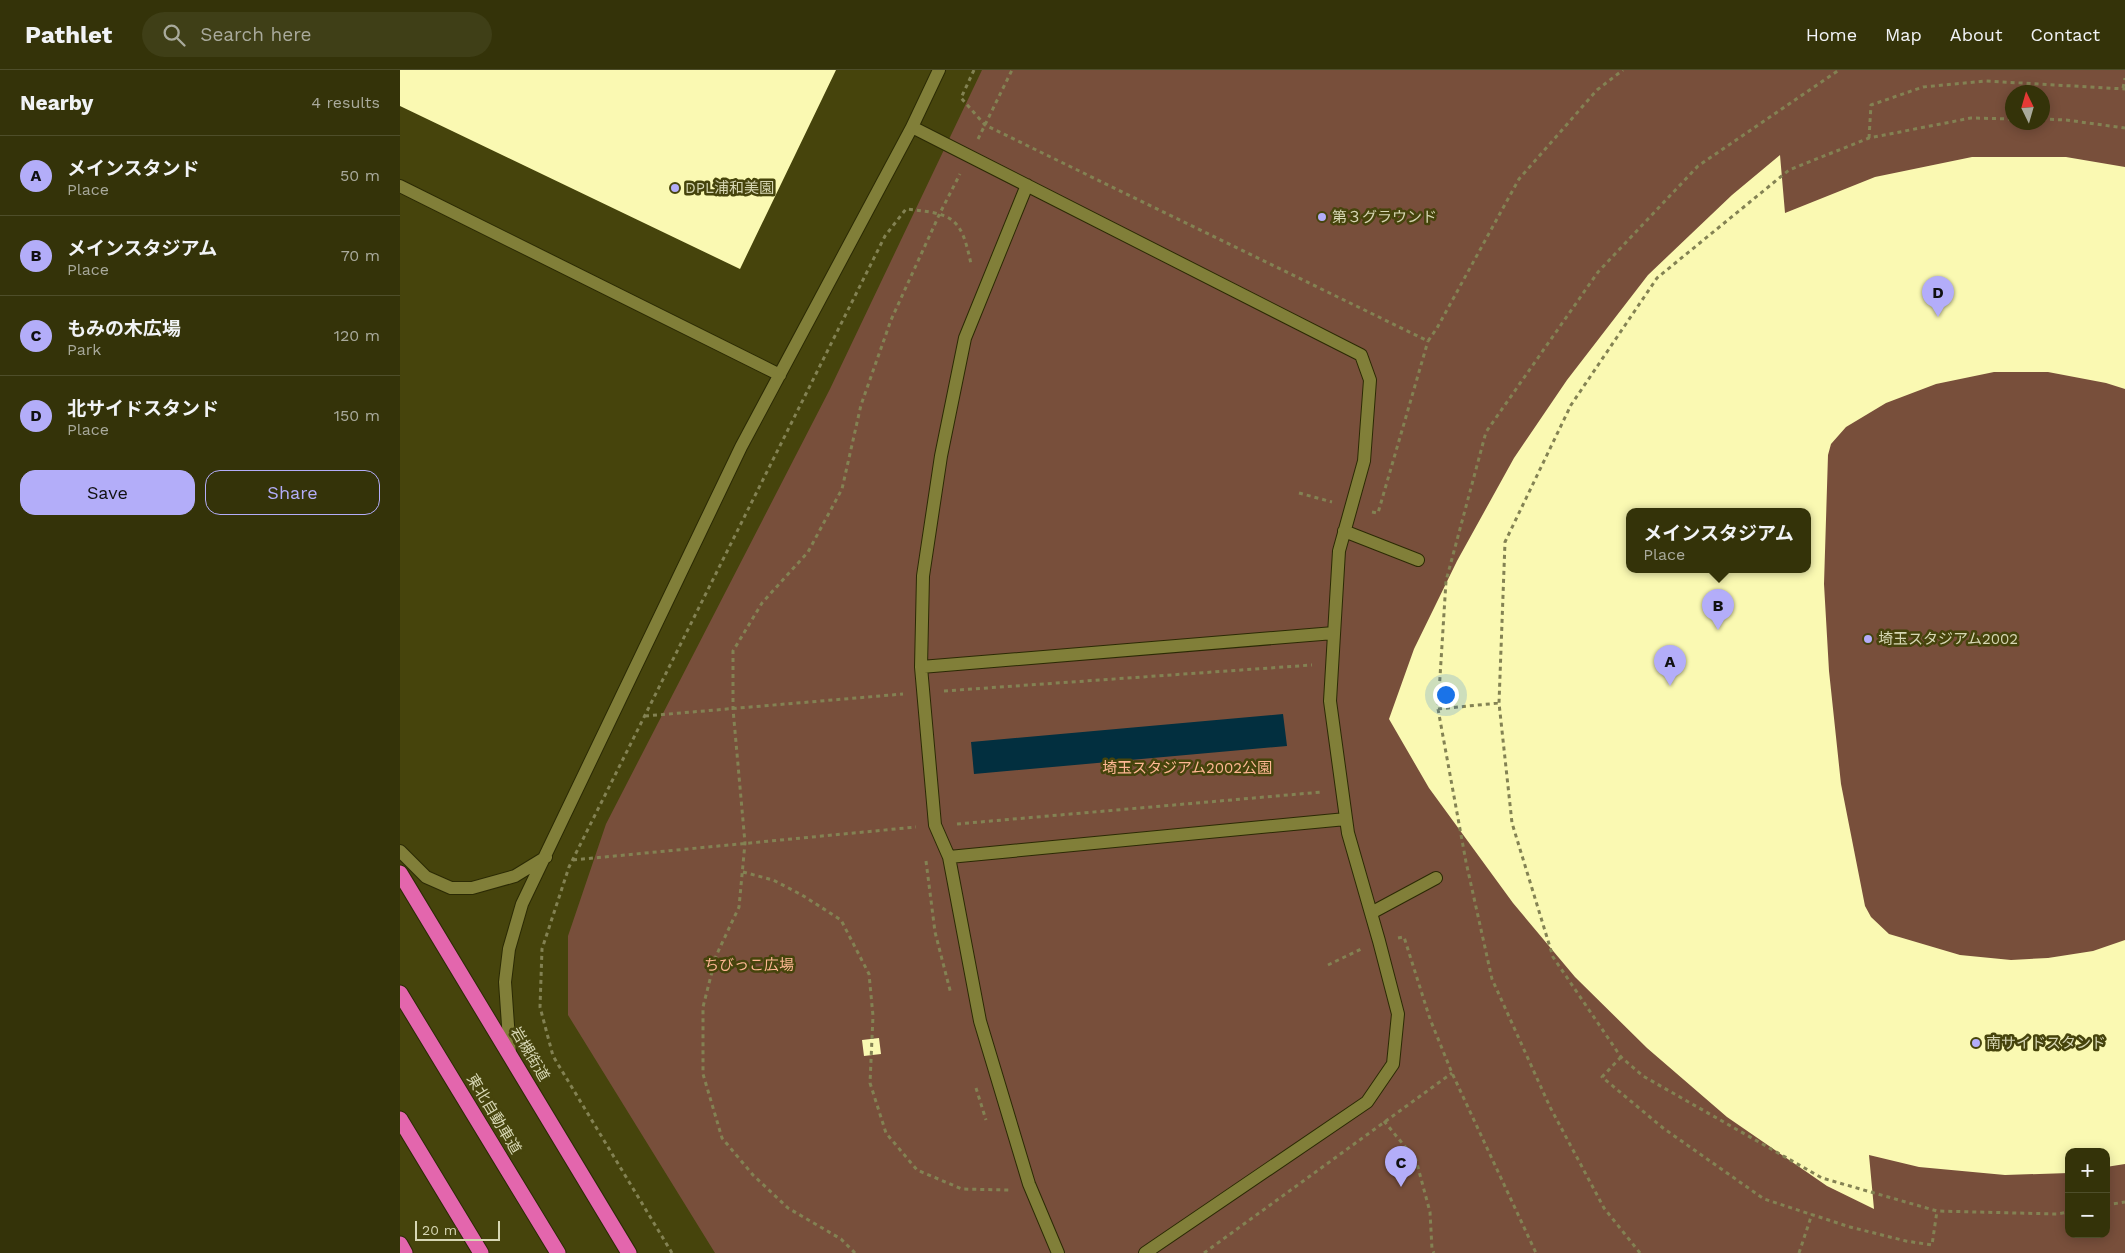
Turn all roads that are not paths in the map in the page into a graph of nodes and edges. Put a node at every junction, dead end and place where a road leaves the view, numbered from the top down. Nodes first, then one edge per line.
1 (939, 70) edge
2 (912, 127) junction
3 (1028, 185) junction
4 (400, 186) edge
5 (780, 375) junction
6 (1344, 531) junction
7 (1418, 560) dead end
8 (1334, 634) junction
9 (921, 667) junction
10 (1346, 819) junction
11 (400, 852) edge
12 (949, 856) junction
13 (546, 857) junction
14 (400, 873) edge
15 (1436, 878) dead end
16 (1371, 913) junction
17 (400, 993) edge
18 (510, 1055) junction
19 (400, 1119) edge
20 (400, 1244) edge
21 (406, 1253) edge
22 (481, 1253) edge
23 (558, 1253) edge
24 (629, 1253) edge
25 (1058, 1253) edge
26 (1145, 1253) edge

1 - 2 street
2 - 3 street
2 - 5 street
3 - 6 street
3 - 9 street
4 - 5 street
5 - 13 street
6 - 7 street
6 - 8 street
8 - 9 street
8 - 10 street
9 - 12 street
10 - 12 street
10 - 16 street
11 - 13 street
12 - 25 street
13 - 18 street
14 - 18 highway, 岩槻街道
15 - 16 street
16 - 26 street
17 - 23 highway, 東北自動車道
18 - 24 highway, 岩槻街道
19 - 22 highway
20 - 21 highway

